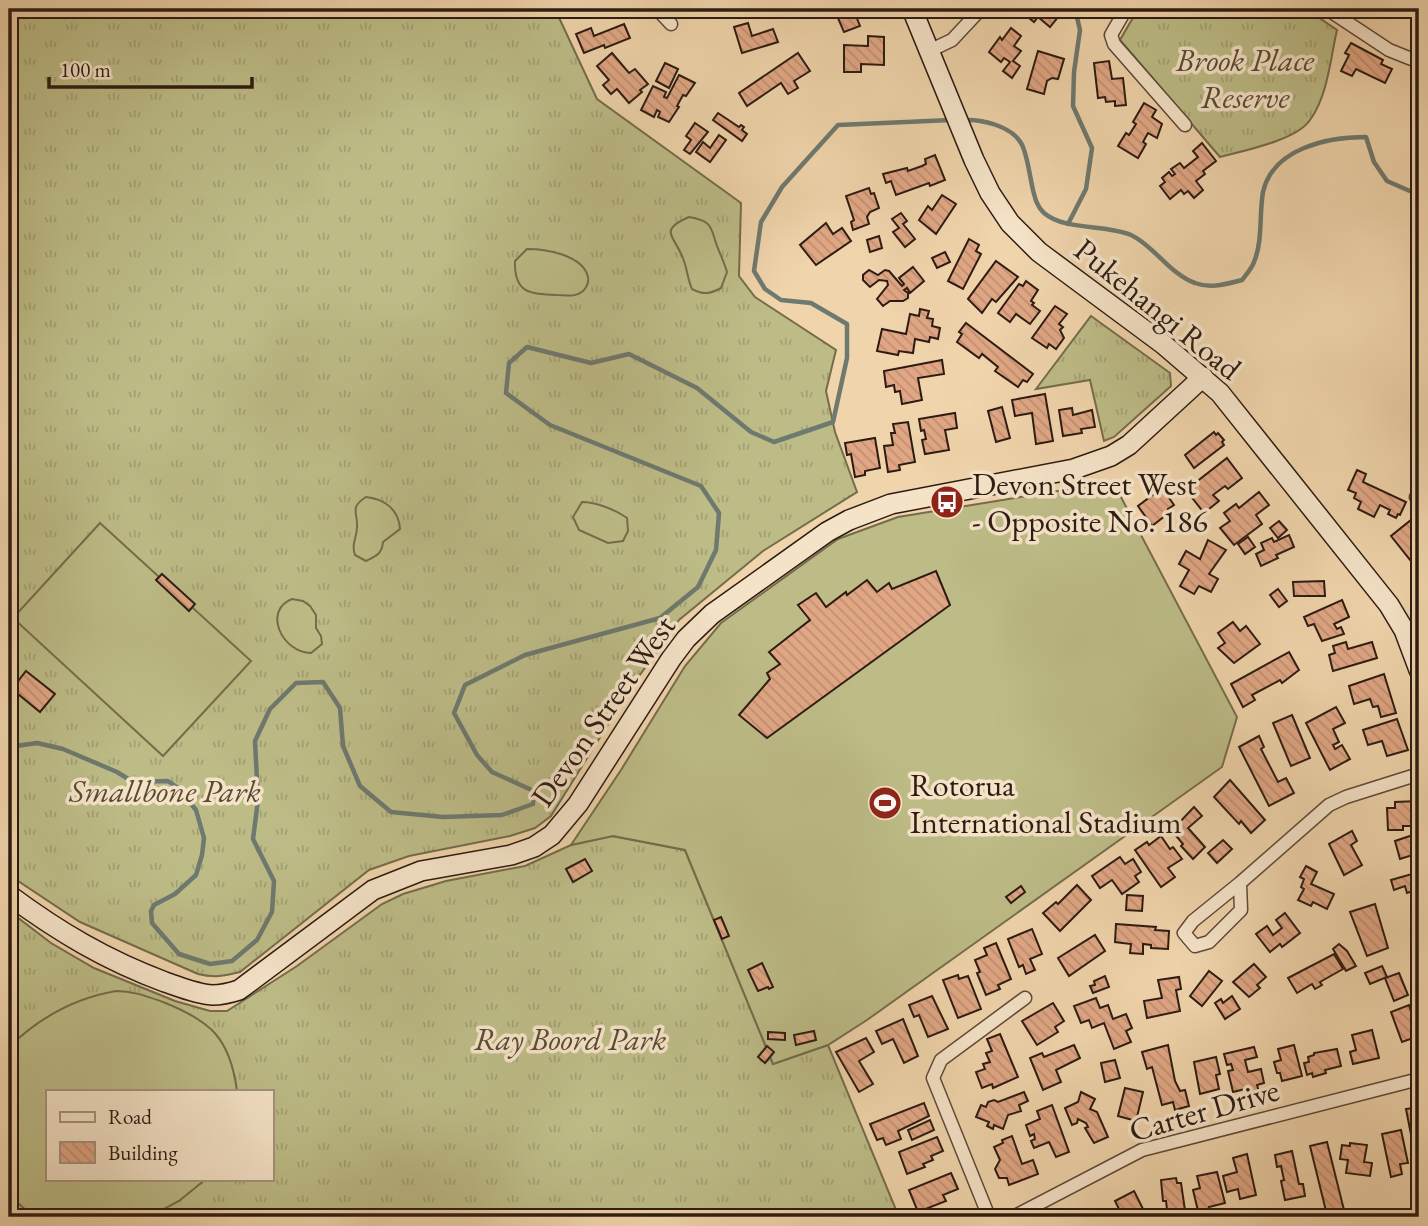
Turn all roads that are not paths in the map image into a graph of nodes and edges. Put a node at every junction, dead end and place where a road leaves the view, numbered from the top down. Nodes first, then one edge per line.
1 (657, 9) edge
2 (912, 9) edge
3 (981, 9) edge
4 (1126, 9) edge
5 (1327, 9) edge
6 (671, 24) dead end
7 (929, 51) junction
8 (1419, 62) edge
9 (1185, 125) dead end
10 (1203, 377) junction
11 (1419, 670) edge
12 (1419, 774) edge
13 (1240, 883) junction
14 (9, 895) edge
15 (1025, 998) dead end
16 (1419, 1079) edge
17 (989, 1217) edge
18 (1013, 1217) edge

1 - 6 street
2 - 7 main road, Pukehangi Road
3 - 7 street
4 - 9 street
5 - 8 street
7 - 10 main road, Pukehangi Road
10 - 11 main road, Pukehangi Road
10 - 14 main road, Devon Street West
12 - 13 street
13 - 13 street
15 - 17 street
16 - 18 street, Carter Drive

